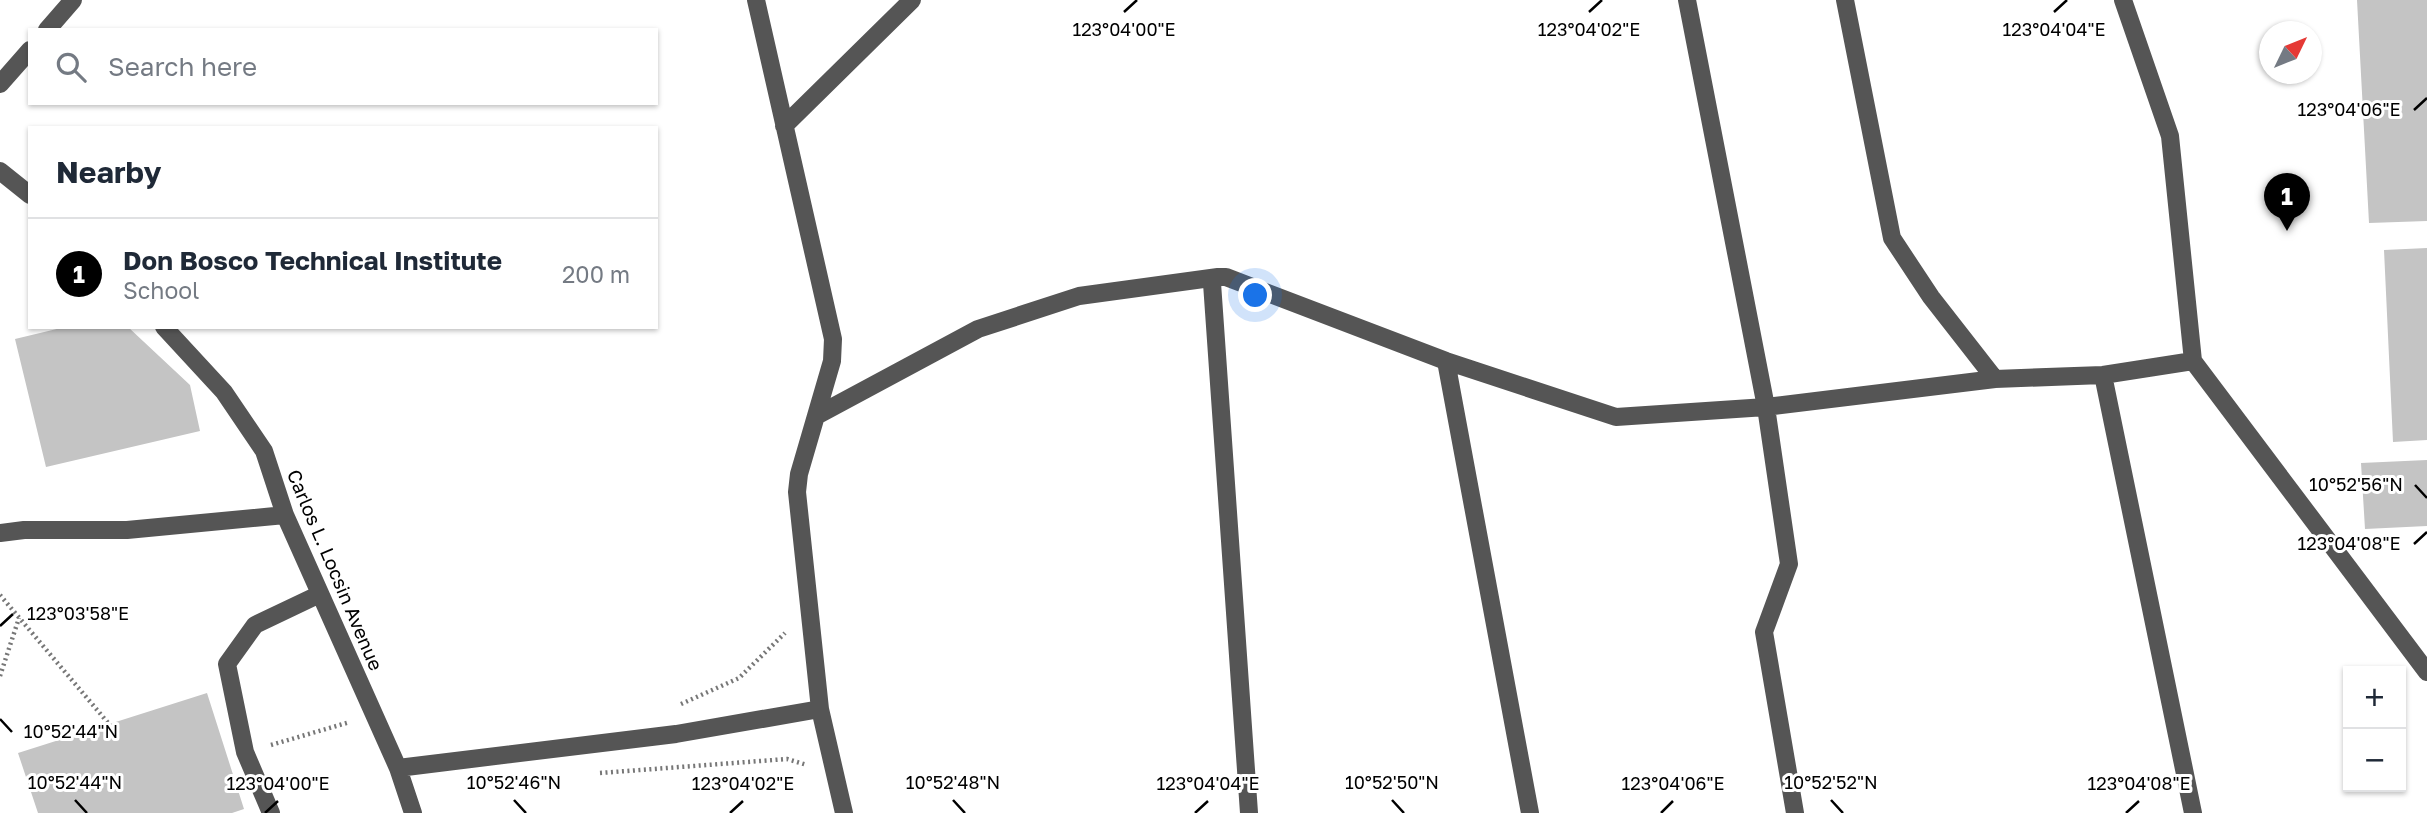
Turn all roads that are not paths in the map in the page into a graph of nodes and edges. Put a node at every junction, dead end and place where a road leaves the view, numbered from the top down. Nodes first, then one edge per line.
1 (73, 0) edge
2 (756, 0) edge
3 (912, 0) edge
4 (1687, 0) edge
5 (1844, 0) edge
6 (2123, 0) edge
7 (49, 28) edge
8 (28, 52) edge
9 (0, 84) edge
10 (784, 126) junction
11 (0, 171) edge
12 (28, 193) edge
13 (1218, 277) junction
14 (166, 329) edge
15 (1446, 361) junction
16 (2193, 361) junction
17 (2103, 375) junction
18 (1995, 379) junction
19 (1766, 407) junction
20 (816, 416) junction
21 (285, 515) junction
22 (0, 533) edge
23 (320, 594) junction
24 (2427, 672) edge
25 (820, 709) junction
26 (398, 768) junction
27 (271, 813) edge
28 (412, 813) edge
29 (844, 813) edge
30 (1249, 813) edge
31 (1530, 813) edge
32 (1795, 813) edge
33 (2193, 813) edge

1 - 7 street
2 - 10 street
3 - 10 street
4 - 19 street
5 - 18 street
6 - 16 street
8 - 9 street
10 - 20 street
11 - 12 street
13 - 15 street
13 - 20 street
13 - 30 street
14 - 21 street, Carlos L. Locsin Avenue
15 - 19 street
15 - 31 street
16 - 17 street
16 - 24 street
17 - 18 street
17 - 33 street
18 - 19 street
19 - 32 street
20 - 25 street
21 - 22 street
21 - 23 street, Carlos L. Locsin Avenue
23 - 26 street, Carlos L. Locsin Avenue
23 - 27 street
25 - 26 street
25 - 29 street
26 - 28 street, Carlos L. Locsin Avenue

